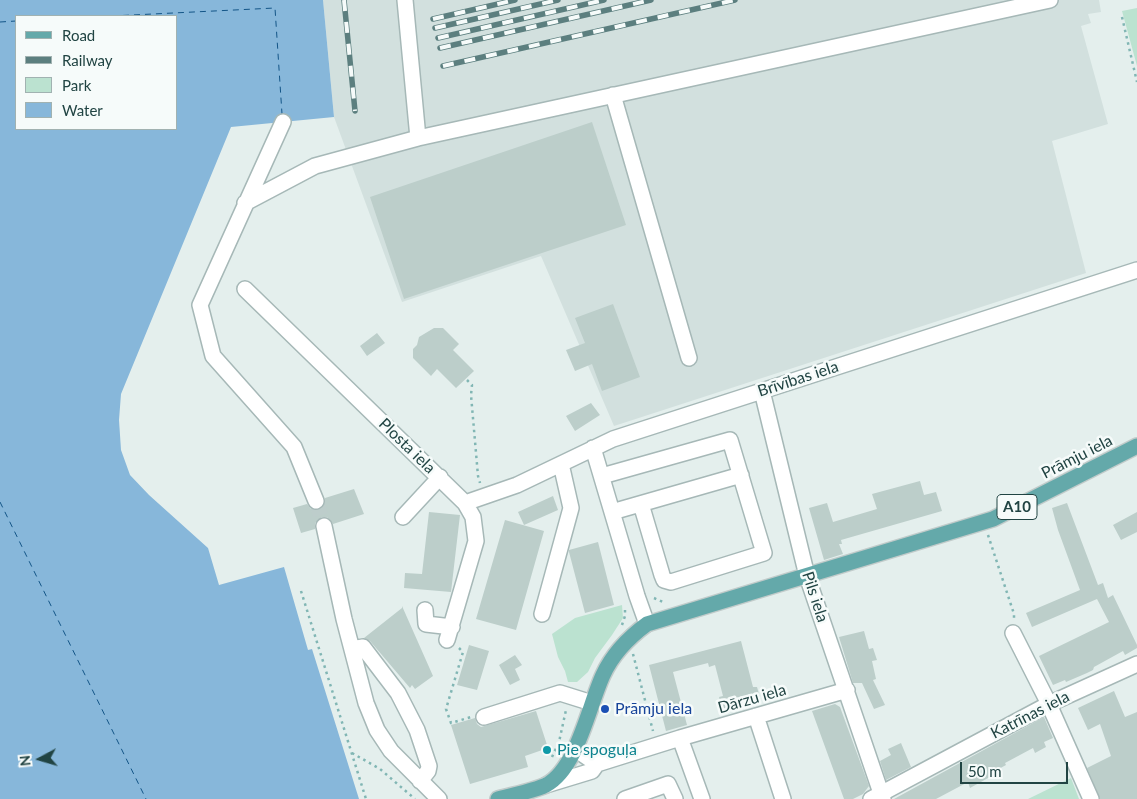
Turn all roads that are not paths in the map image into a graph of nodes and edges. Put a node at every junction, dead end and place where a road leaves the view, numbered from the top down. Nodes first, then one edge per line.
1 (405, 0) edge
2 (1050, 0) edge
3 (613, 95) junction
4 (283, 122) dead end
5 (418, 138) junction
6 (245, 203) junction
7 (1137, 270) edge
8 (245, 289) dead end
9 (689, 358) dead end
10 (762, 391) junction
11 (1137, 446) edge
12 (593, 448) junction
13 (561, 464) junction
14 (741, 475) junction
15 (602, 476) junction
16 (440, 478) junction
17 (316, 501) tunnel mouth
18 (465, 502) junction
19 (641, 504) junction
20 (612, 512) junction
21 (403, 517) dead end
22 (324, 526) tunnel mouth
23 (807, 576) junction
24 (425, 610) dead end
25 (542, 614) dead end
26 (647, 624) junction
27 (1013, 633) road end
28 (352, 649) junction
29 (1137, 664) edge
30 (847, 690) junction
31 (592, 703) junction
32 (1049, 704) junction
33 (756, 716) junction
34 (484, 717) road end
35 (680, 738) junction
36 (575, 749) junction
37 (597, 764) junction
38 (420, 781) junction
39 (546, 785) junction
40 (508, 798) edge
41 (879, 798) edge
42 (438, 799) edge
43 (625, 799) edge
44 (675, 799) edge
45 (701, 799) edge
46 (783, 799) edge
47 (1091, 799) edge

1 - 5 street
2 - 3 street
3 - 5 street
3 - 9 street
4 - 6 street
5 - 6 street
6 - 17 street
7 - 10 street, Brīvības iela
8 - 16 street, Plosta iela
10 - 12 street, Brīvības iela
10 - 23 street, Pils iela
11 - 23 main road, Prāmju iela / A10
12 - 13 street, Brīvības iela
12 - 15 street
13 - 18 street, Brīvības iela
13 - 25 street
14 - 15 street
14 - 19 street
14 - 19 street
15 - 20 street
16 - 18 street, Plosta iela
16 - 21 street
18 - 24 street, Plosta iela
19 - 20 street
20 - 26 street
22 - 28 street
23 - 26 main road, Prāmju iela / A10
23 - 30 street, Pils iela
26 - 31 main road, Prāmju iela / A10
27 - 32 street
28 - 38 street
28 - 38 street
29 - 32 street, Katrīnas iela
30 - 33 street, Dārzu iela
30 - 41 street, Pils iela
31 - 34 street
31 - 36 main road, Prāmju iela / A10
32 - 41 street, Katrīnas iela
32 - 47 street
33 - 35 street, Dārzu iela
33 - 46 street
35 - 37 street, Dārzu iela
35 - 45 street
36 - 37 street
36 - 39 main road, Prāmju iela / A10
37 - 39 street, Dārzu iela
38 - 42 street
39 - 40 main road, Dārzu iela / A10
43 - 44 street

